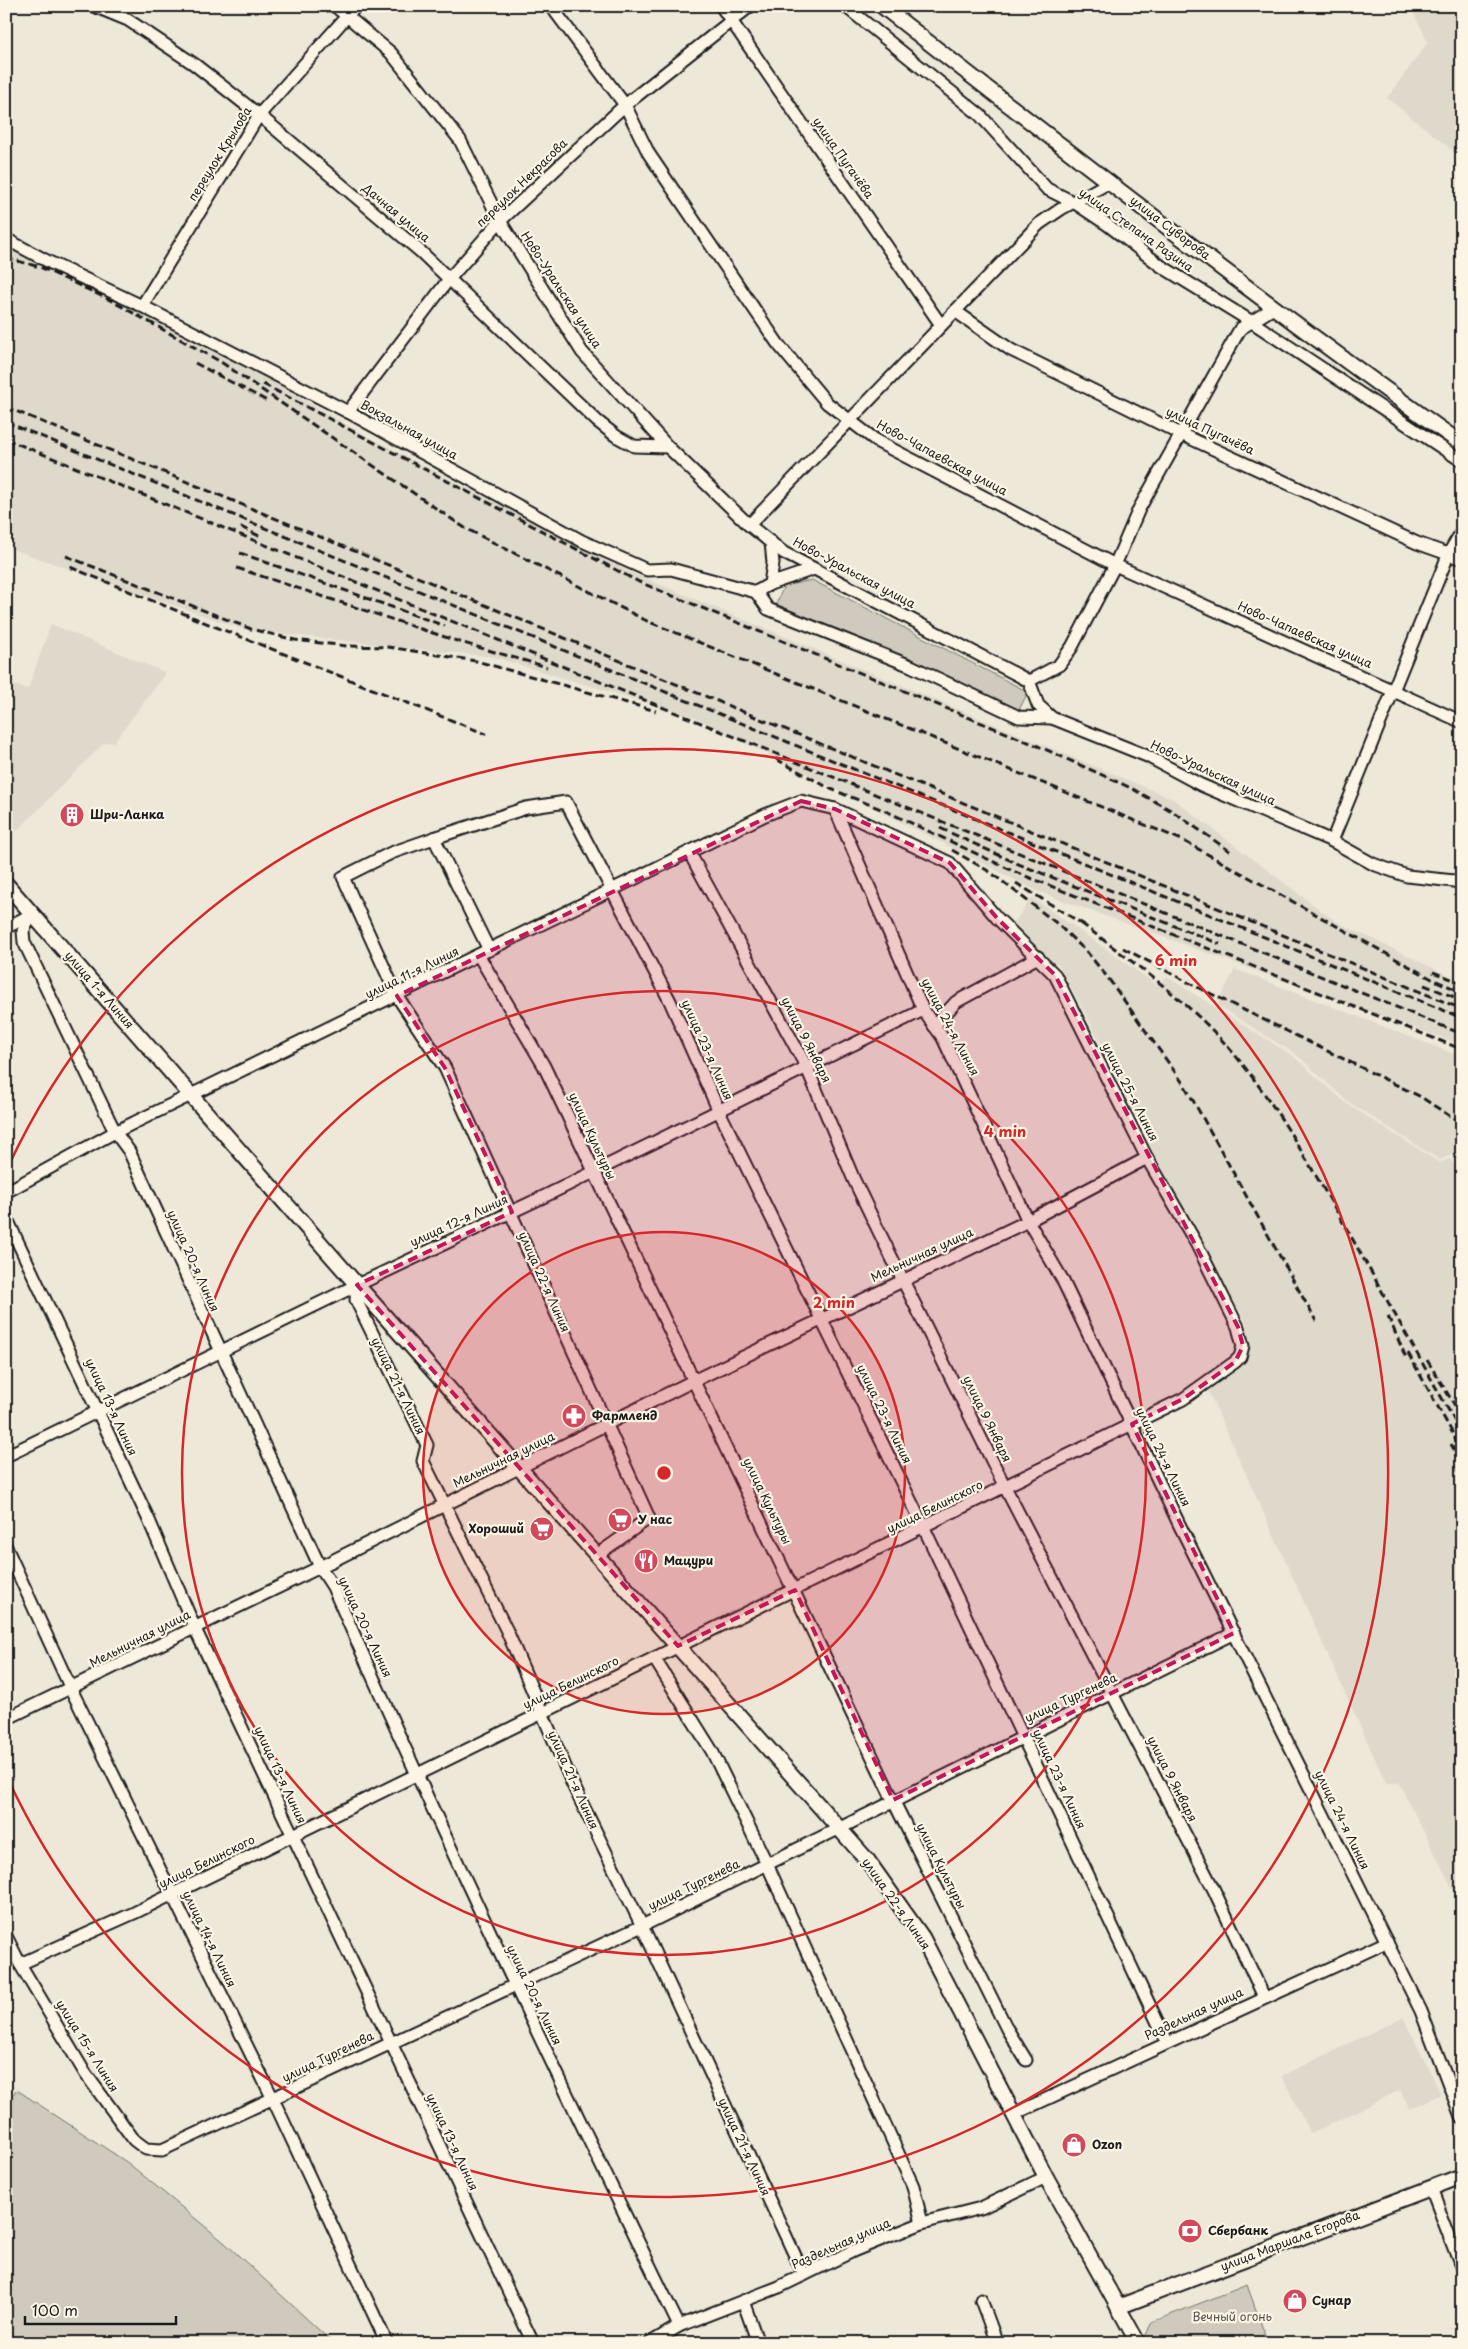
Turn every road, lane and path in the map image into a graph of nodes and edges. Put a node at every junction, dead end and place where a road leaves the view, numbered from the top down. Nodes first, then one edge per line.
1 (94, 6) edge
2 (336, 6) edge
3 (356, 6) edge
4 (551, 6) edge
5 (722, 6) edge
6 (750, 6) edge
7 (845, 6) edge
8 (882, 6) edge
9 (346, 16) junction
10 (731, 19) junction
11 (625, 105) junction
12 (259, 115) junction
13 (1110, 182) junction
14 (1075, 203) junction
15 (500, 221) junction
16 (6, 238) edge
17 (449, 279) junction
18 (142, 306) junction
19 (1275, 307) junction
20 (955, 311) junction
21 (1252, 322) junction
22 (942, 325) junction
23 (348, 412) junction
24 (849, 420) junction
25 (1182, 434) junction
26 (1462, 444) edge
27 (668, 447) junction
28 (1462, 462) edge
29 (749, 525) junction
30 (1462, 531) edge
31 (771, 542) junction
32 (1449, 553) junction
33 (1462, 559) edge
34 (1116, 564) junction
35 (814, 568) junction
36 (770, 584) junction
37 (756, 592) junction
38 (1030, 681) junction
39 (1394, 690) junction
40 (1052, 718) junction
41 (1462, 722) edge
42 (835, 809) junction
43 (434, 838) junction
44 (1332, 841) junction
45 (689, 852) junction
46 (6, 884) edge
47 (1462, 884) edge
48 (612, 889) junction
49 (32, 914) junction
50 (6, 928) edge
51 (489, 950) junction
52 (479, 956) junction
53 (1038, 956) junction
54 (397, 996) junction
55 (922, 1010) junction
56 (934, 1026) junction
57 (807, 1068) junction
58 (192, 1096) junction
59 (718, 1109) junction
60 (115, 1132) junction
61 (1147, 1158) junction
62 (594, 1172) junction
63 (6, 1192) edge
64 (512, 1212) junction
65 (6, 1218) edge
66 (1028, 1221) junction
67 (902, 1279) junction
68 (357, 1285) junction
69 (822, 1319) junction
70 (219, 1353) junction
71 (693, 1381) junction
72 (98, 1413) junction
73 (608, 1423) junction
74 (1132, 1424) junction
75 (6, 1456) edge
76 (520, 1468) junction
77 (1005, 1487) junction
78 (444, 1504) junction
79 (924, 1528) junction
80 (6, 1547) edge
81 (597, 1555) junction
82 (320, 1567) junction
83 (795, 1590) junction
84 (194, 1626) junction
85 (1234, 1633) junction
86 (678, 1646) junction
87 (654, 1658) junction
88 (71, 1689) junction
89 (1113, 1693) junction
90 (542, 1712) junction
91 (6, 1719) edge
92 (1024, 1735) junction
93 (417, 1775) junction
94 (893, 1800) junction
95 (838, 1829) junction
96 (294, 1835) junction
97 (767, 1864) junction
98 (172, 1894) junction
99 (642, 1926) junction
100 (6, 1936) edge
101 (1386, 1942) junction
102 (20, 1964) junction
103 (514, 1986) junction
104 (1264, 1996) junction
105 (390, 2042) junction
106 (1167, 2042) junction
107 (1026, 2060) dead end
108 (272, 2100) junction
109 (1014, 2114) junction
110 (1462, 2119) edge
111 (162, 2150) joint
112 (1462, 2176) edge
113 (1046, 2177) junction
114 (1431, 2188) junction
115 (922, 2223) junction
116 (1462, 2269) edge
117 (804, 2275) junction
118 (981, 2300) dead end
119 (743, 2301) junction
120 (1118, 2307) junction
121 (679, 2326) junction
122 (386, 2343) edge
123 (533, 2343) edge
124 (650, 2343) edge
125 (758, 2343) edge
126 (997, 2343) edge
127 (1138, 2343) edge

1 - 12 street, Дачная улица
2 - 9 street, Ново-Уральская улица
3 - 9 street, переулок Крылова
4 - 11 street, Ново-Чапаевская улица
5 - 10 street, улица Пугачёва
6 - 10 street, переулок Некрасова
7 - 14 street, улица Степана Разина
8 - 13 main road, улица Суворова
9 - 12 street, переулок Крылова
9 - 15 street, Ново-Уральская улица
10 - 11 street, переулок Некрасова
10 - 22 street, улица Пугачёва
11 - 15 street, переулок Некрасова
11 - 24 street, Ново-Чапаевская улица
12 - 17 street, Дачная улица
12 - 18 street, переулок Крылова
13 - 14 street
13 - 19 main road, улица Суворова
14 - 20 street
14 - 21 street, улица Степана Разина
15 - 17 street, переулок Некрасова
15 - 27 street, Ново-Уральская улица
16 - 18 street, Вокзальная улица
17 - 23 street, переулок Некрасова
17 - 27 street, Дачная улица
18 - 23 street, Вокзальная улица
19 - 21 street
19 - 26 main road, улица Суворова
20 - 22 street
20 - 25 street, улица Пугачёва
21 - 25 street
21 - 28 street, улица Степана Разина
22 - 24 street
23 - 37 street, Вокзальная улица
24 - 29 street
24 - 34 street, Ново-Чапаевская улица
25 - 32 street, улица Пугачёва
25 - 34 street
27 - 29 street, Ново-Уральская улица
29 - 31 street, Ново-Уральская улица
30 - 32 street
31 - 35 street, Ново-Уральская улица
31 - 36 street
32 - 33 street, улица Пугачёва
32 - 39 street
34 - 38 street
34 - 39 street, Ново-Чапаевская улица
35 - 36 street
35 - 38 street, Ново-Уральская улица
36 - 37 street
37 - 40 street
38 - 40 street, Ново-Уральская улица
39 - 41 street, Ново-Чапаевская улица
39 - 44 street
40 - 44 street, Ново-Уральская улица
42 - 45 street, улица 11-я Линия
42 - 53 street, улица 25-я Линия
42 - 55 street, улица 24-я Линия
43 - 48 street, улица 23-я Линия
43 - 51 street
43 - 54 street, улица 22-я Линия
44 - 47 street, Ново-Уральская улица
45 - 48 street, улица 11-я Линия
45 - 57 street, улица 9 Января
46 - 49 main road, улица 1-я Линия
48 - 51 street, улица 11-я Линия
48 - 59 street, улица 23-я Линия
49 - 50 street
49 - 58 main road, улица 1-я Линия
49 - 60 street, улица 20-я Линия
51 - 52 street, улица 11-я Линия
52 - 54 street, улица 11-я Линия
52 - 62 street, улица Культуры
53 - 56 street
53 - 61 street, улица 25-я Линия
54 - 58 street, улица 11-я Линия
54 - 64 street, улица 22-я Линия
55 - 56 street, улица 24-я Линия
55 - 57 street, улица 12-я Линия
56 - 66 street, улица 24-я Линия
57 - 59 street, улица 12-я Линия
57 - 67 street, улица 9 Января
58 - 60 street, улица 11-я Линия
58 - 68 main road, улица 21-я Линия
59 - 62 street, улица 12-я Линия
59 - 69 street, улица 23-я Линия
60 - 63 street, улица 11-я Линия
60 - 70 street, улица 20-я Линия
61 - 66 street, Мельничная улица
61 - 74 street, улица 25-я Линия
62 - 64 street, улица 12-я Линия
62 - 71 street, улица Культуры
64 - 68 street, улица 12-я Линия
64 - 73 street, улица 22-я Линия
65 - 72 street, улица 13-я Линия
66 - 67 street, Мельничная улица
66 - 74 street, улица 24-я Линия
67 - 69 street, Мельничная улица
67 - 77 street, улица 9 Января
68 - 70 street, улица 12-я Линия
68 - 76 main road, улица 21-я Линия
68 - 78 street, улица 21-я Линия
69 - 71 street, Мельничная улица
69 - 79 street, улица 23-я Линия
70 - 72 street, улица 12-я Линия
70 - 82 street, улица 20-я Линия
71 - 73 street, Мельничная улица
71 - 83 street, улица Культуры
72 - 75 street, улица 12-я Линия
72 - 84 street, улица 13-я Линия
73 - 76 street, Мельничная улица
73 - 81 street, улица 22-я Линия
74 - 77 street, улица Белинского
74 - 85 street, улица 24-я Линия
76 - 78 street, Мельничная улица
76 - 81 main road, улица 22-я Линия
77 - 79 street, улица Белинского
77 - 89 street, улица 9 Января
78 - 82 street, Мельничная улица
78 - 90 street, улица 21-я Линия
79 - 83 street, улица Белинского
79 - 92 street, улица 23-я Линия
80 - 88 street, улица 14-я Линия
81 - 86 main road, улица 22-я Линия
82 - 84 street, Мельничная улица
82 - 93 street, улица 20-я Линия
83 - 86 street, улица Белинского
83 - 94 street, улица Культуры
84 - 88 street, Мельничная улица
84 - 96 street, улица 13-я Линия
85 - 89 street, улица Тургенева
85 - 101 street, улица 24-я Линия
86 - 87 street, улица Белинского
86 - 95 main road, улица 22-я Линия
87 - 90 street, улица Белинского
87 - 97 street
88 - 91 street, Мельничная улица
88 - 98 street, улица 14-я Линия
89 - 92 street, улица Тургенева
89 - 104 street, улица 9 Января
90 - 93 street, улица Белинского
90 - 99 street, улица 21-я Линия
92 - 94 street, улица Тургенева
92 - 106 street, улица 23-я Линия
93 - 96 street, улица Белинского
93 - 103 street, улица 20-я Линия
94 - 95 street, улица Тургенева
94 - 107 street, улица Культуры
95 - 97 street, улица Тургенева
95 - 109 main road, улица 22-я Линия
96 - 98 street, улица Белинского
96 - 105 street, улица 13-я Линия
97 - 99 street, улица Тургенева
97 - 115 street
98 - 102 street, улица Белинского
98 - 108 street, улица 14-я Линия
99 - 103 street, улица Тургенева
99 - 117 street, улица 21-я Линия
100 - 102 street, улица 15-я Линия
101 - 104 street, Раздельная улица
101 - 110 street, улица 24-я Линия
102 - 111 street, улица 15-я Линия
103 - 105 street, улица Тургенева
103 - 121 street, улица 20-я Линия
104 - 106 street, Раздельная улица
105 - 108 street, улица Тургенева
105 - 123 street, улица 13-я Линия
106 - 109 street, Раздельная улица
108 - 111 street, улица Тургенева
108 - 122 street, улица 14-я Линия
109 - 113 main road, улица 22-я Линия
112 - 114 main road, улица Маршала Егорова
113 - 115 street, Раздельная улица
113 - 120 main road, улица 22-я Линия
114 - 116 street
114 - 120 main road, улица Маршала Егорова
115 - 117 street, Раздельная улица
117 - 119 street, Раздельная улица
118 - 126 street
119 - 121 street, Раздельная улица
119 - 125 street
120 - 127 main road, улица 22-я Линия
121 - 124 street, Раздельная улица

